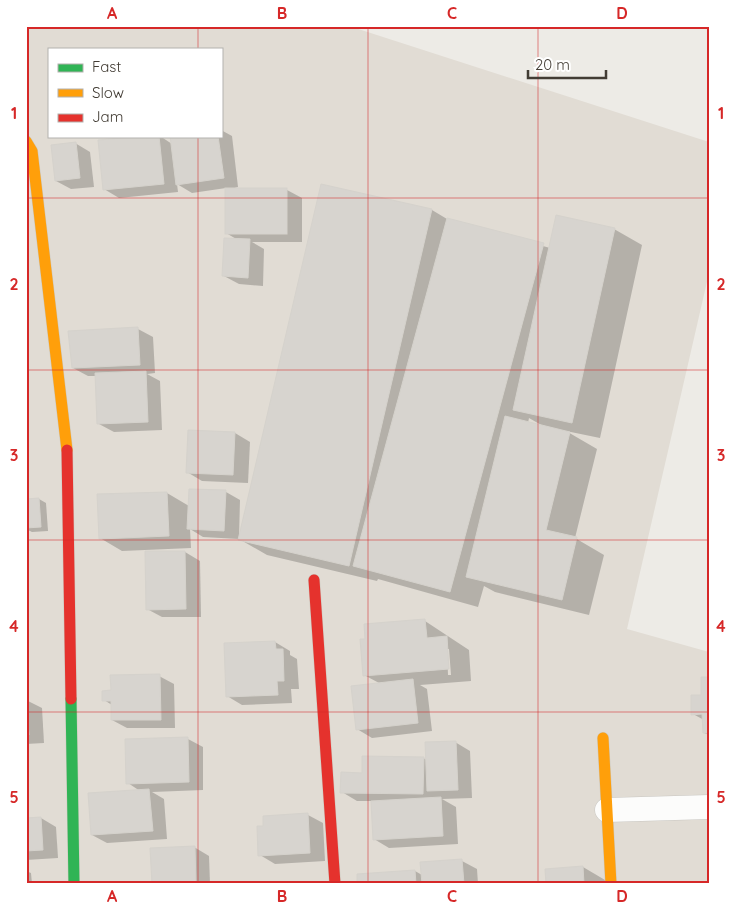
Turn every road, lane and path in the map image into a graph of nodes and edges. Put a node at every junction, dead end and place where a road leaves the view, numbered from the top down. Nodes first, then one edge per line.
1 (26, 141) edge
2 (314, 580) dead end
3 (604, 738) dead end
4 (709, 807) edge
5 (607, 810) junction
6 (74, 884) edge
7 (335, 884) edge
8 (611, 884) edge

1 - 6 street
2 - 7 street
3 - 5 street
4 - 5 street
5 - 8 street

